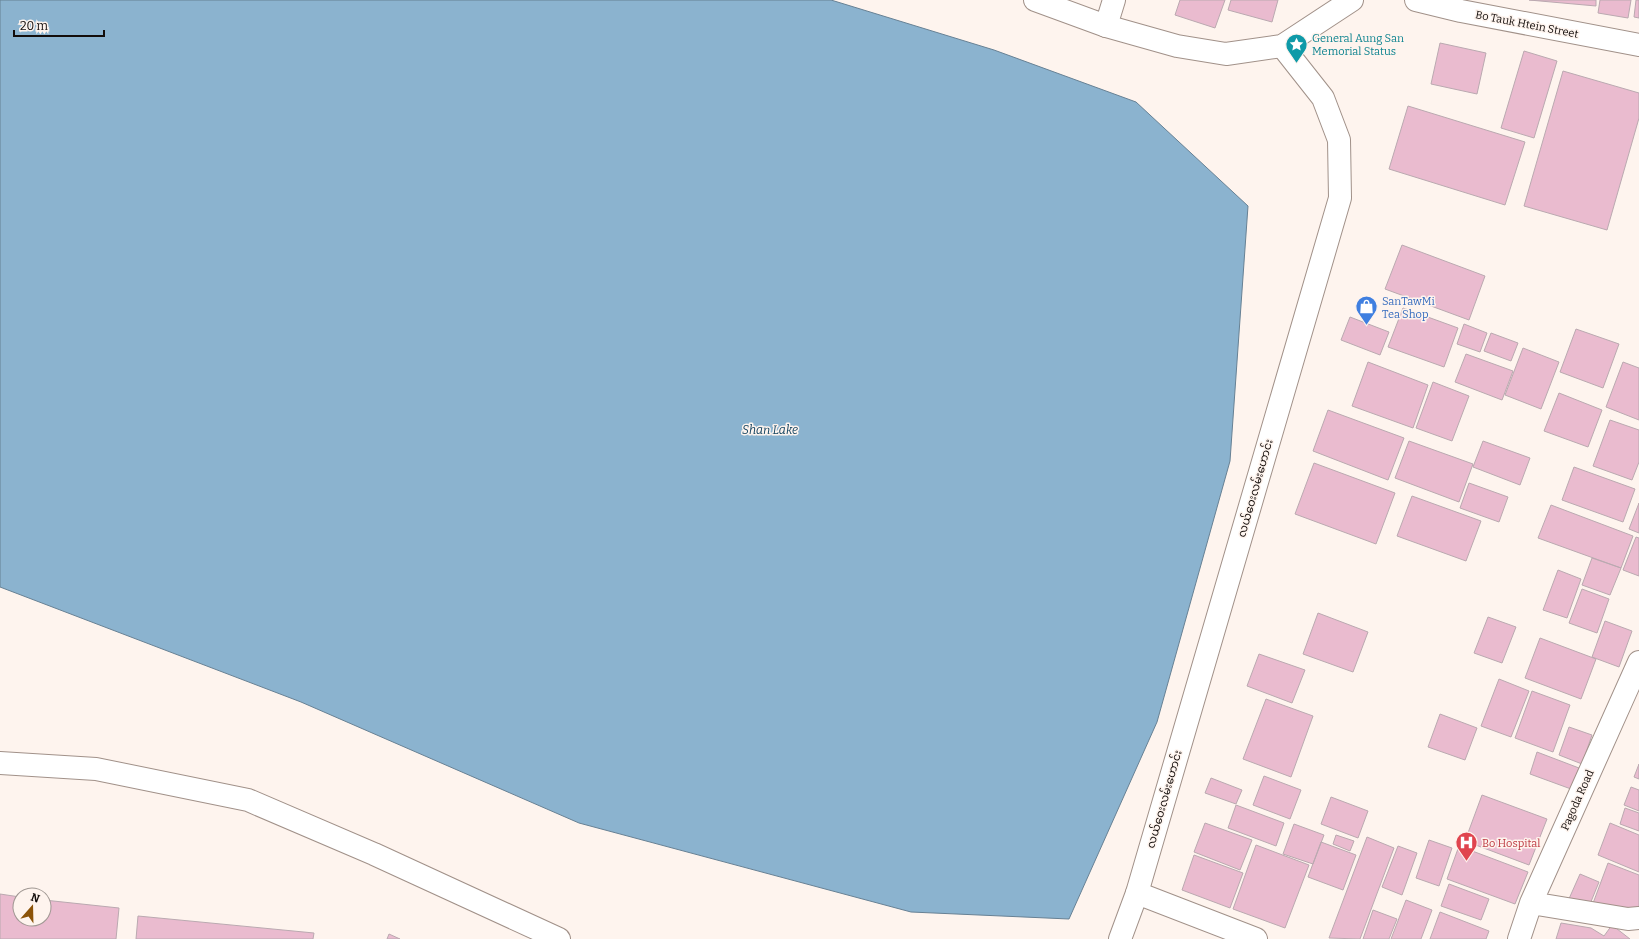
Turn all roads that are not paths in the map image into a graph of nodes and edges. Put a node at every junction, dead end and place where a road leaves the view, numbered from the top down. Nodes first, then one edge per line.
1 (1035, 0) edge
2 (1114, 0) edge
3 (1352, 0) edge
4 (1416, 0) edge
5 (1106, 26) junction
6 (1639, 45) edge
7 (1282, 46) junction
8 (1639, 662) edge
9 (0, 763) edge
10 (1137, 893) junction
11 (1531, 903) junction
12 (1639, 918) edge
13 (559, 939) edge
14 (1120, 939) edge
15 (1256, 939) edge
16 (1519, 939) edge

1 - 5 street
2 - 5 street
3 - 7 street
4 - 6 street, Bo Tauk Htein Street
5 - 7 street
7 - 10 street, လယ်ဝေးလမ်းဟောင်း
8 - 11 street, Pagoda Road
9 - 13 street
10 - 14 street, လယ်ဝေးလမ်းဟောင်း
10 - 15 street
11 - 12 street
11 - 16 street, Pagoda Road

